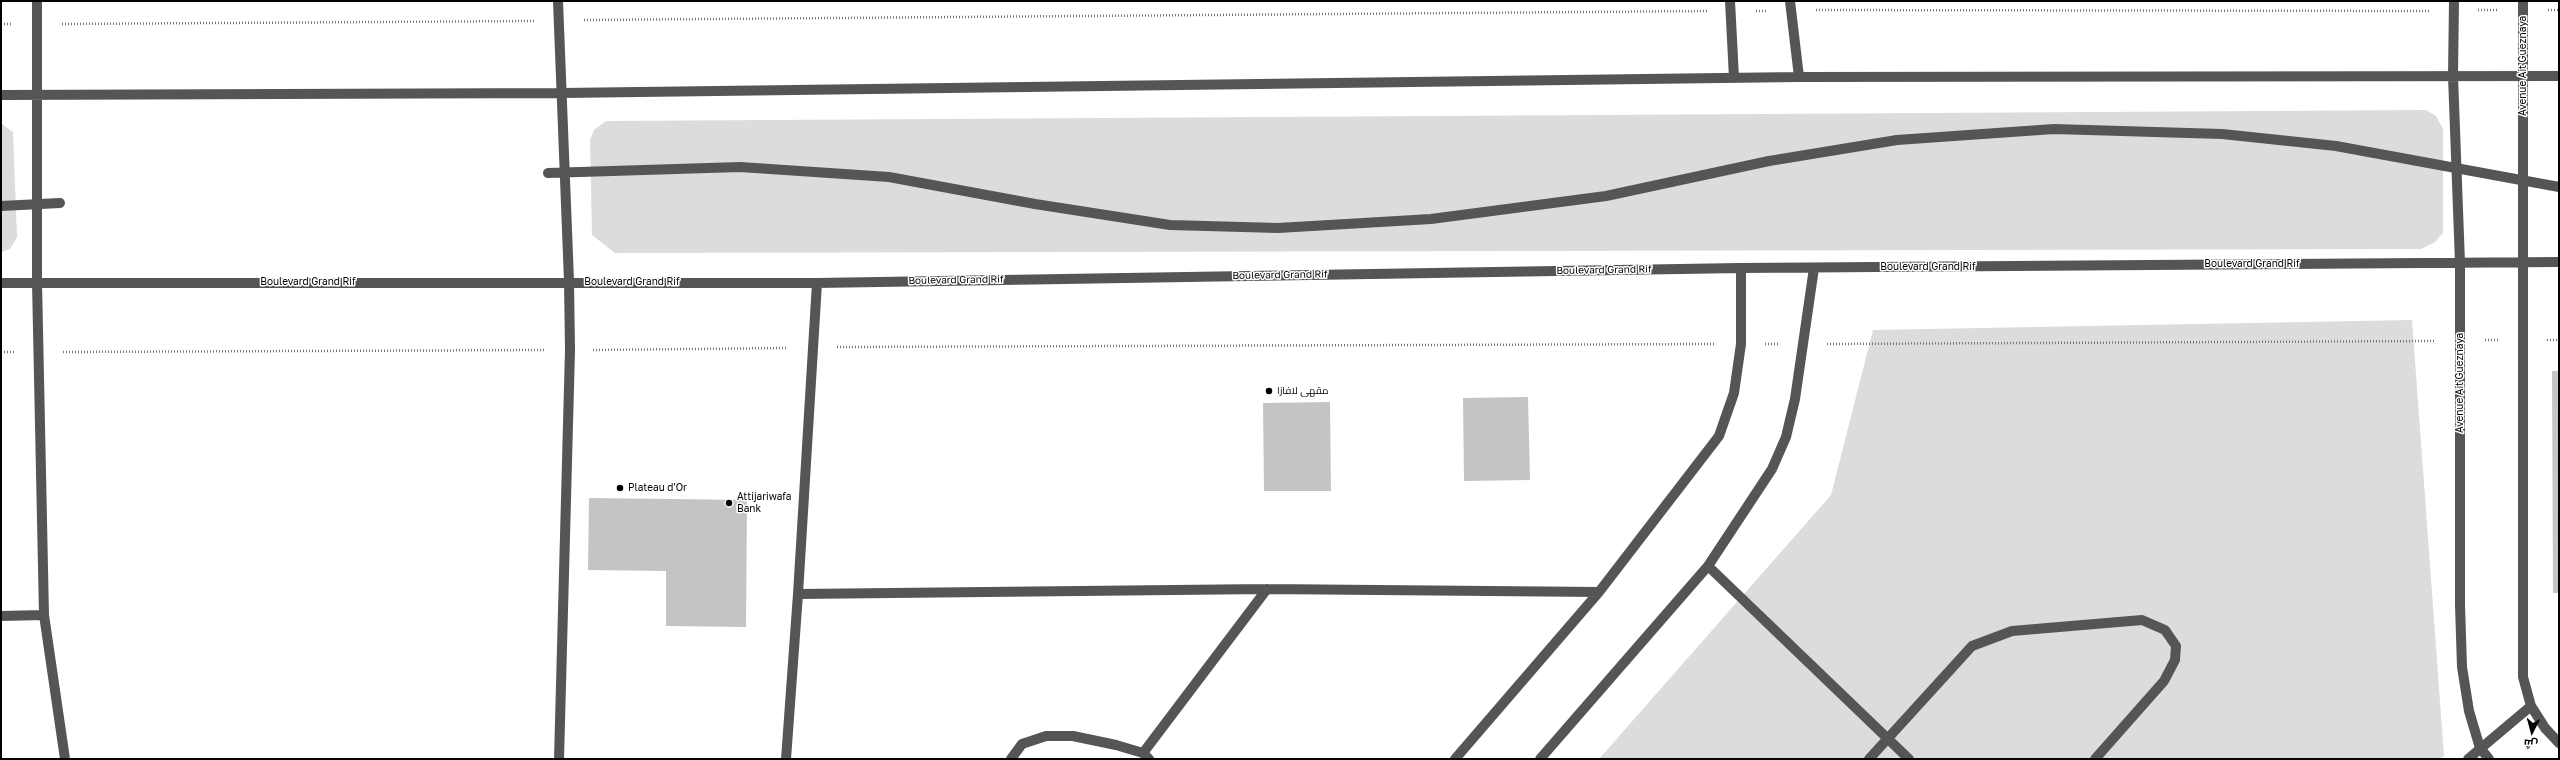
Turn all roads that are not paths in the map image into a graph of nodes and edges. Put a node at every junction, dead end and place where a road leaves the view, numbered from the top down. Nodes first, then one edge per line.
1 (37, 1) edge
2 (558, 1) edge
3 (1731, 6) edge
4 (1791, 6) edge
5 (2454, 6) edge
6 (2523, 6) edge
7 (2453, 76) junction
8 (2523, 76) junction
9 (2559, 76) edge
10 (1799, 77) junction
11 (1734, 78) junction
12 (562, 93) junction
13 (1, 94) edge
14 (38, 95) junction
15 (2457, 168) junction
16 (548, 173) dead end
17 (566, 173) junction
18 (2523, 180) junction
19 (2559, 187) edge
20 (60, 203) dead end
21 (37, 205) junction
22 (1, 206) edge
23 (2559, 262) edge
24 (2460, 263) junction
25 (2523, 263) junction
26 (1741, 268) junction
27 (1814, 268) junction
28 (569, 281) junction
29 (37, 282) junction
30 (1, 283) edge
31 (817, 283) junction
32 (1708, 566) junction
33 (1267, 589) junction
34 (1599, 592) junction
35 (798, 594) junction
36 (44, 615) junction
37 (1, 616) edge
38 (2531, 706) junction
39 (1887, 738) junction
40 (2559, 744) edge
41 (2480, 748) junction
42 (1146, 756) edge
43 (65, 759) edge
44 (559, 759) edge
45 (786, 759) edge
46 (1011, 759) edge
47 (1455, 759) edge
48 (1540, 759) edge
49 (1869, 759) edge
50 (1909, 759) edge
51 (2095, 759) edge
52 (2468, 759) edge
53 (2489, 759) edge

1 - 14 street
2 - 12 street
3 - 11 street
4 - 10 street
5 - 7 street, Avenue Ait Gueznaya
6 - 8 street, Avenue Ait Gueznaya
7 - 8 street
7 - 10 street
7 - 15 street, Avenue Ait Gueznaya
8 - 9 street
8 - 18 street, Avenue Ait Gueznaya
10 - 11 street
11 - 12 street
12 - 14 street
12 - 17 street
13 - 14 street
14 - 21 street
15 - 17 street
15 - 18 street
15 - 24 street, Avenue Ait Gueznaya
16 - 17 street
17 - 28 street
18 - 19 street
18 - 25 street, Avenue Ait Gueznaya
20 - 21 street
21 - 22 street
21 - 29 street
23 - 25 street, Boulevard Grand Rif
24 - 25 street, Boulevard Grand Rif
24 - 27 street, Boulevard Grand Rif
24 - 41 street, Avenue Ait Gueznaya
25 - 38 street, Avenue Ait Gueznaya
26 - 27 street, Boulevard Grand Rif
26 - 31 street, Boulevard Grand Rif
26 - 34 street
27 - 32 street
28 - 29 street, Boulevard Grand Rif
28 - 31 street, Boulevard Grand Rif
28 - 44 street
29 - 30 street, Boulevard Grand Rif
29 - 36 street
31 - 35 street
32 - 39 street
32 - 48 street
33 - 34 street
33 - 35 street
33 - 42 street
34 - 47 street
35 - 45 street
36 - 37 street
36 - 43 street
38 - 40 street, Avenue Ait Gueznaya
38 - 41 street
39 - 49 street
39 - 50 street
39 - 51 street
41 - 52 street
41 - 53 street, Avenue Ait Gueznaya
42 - 46 street

